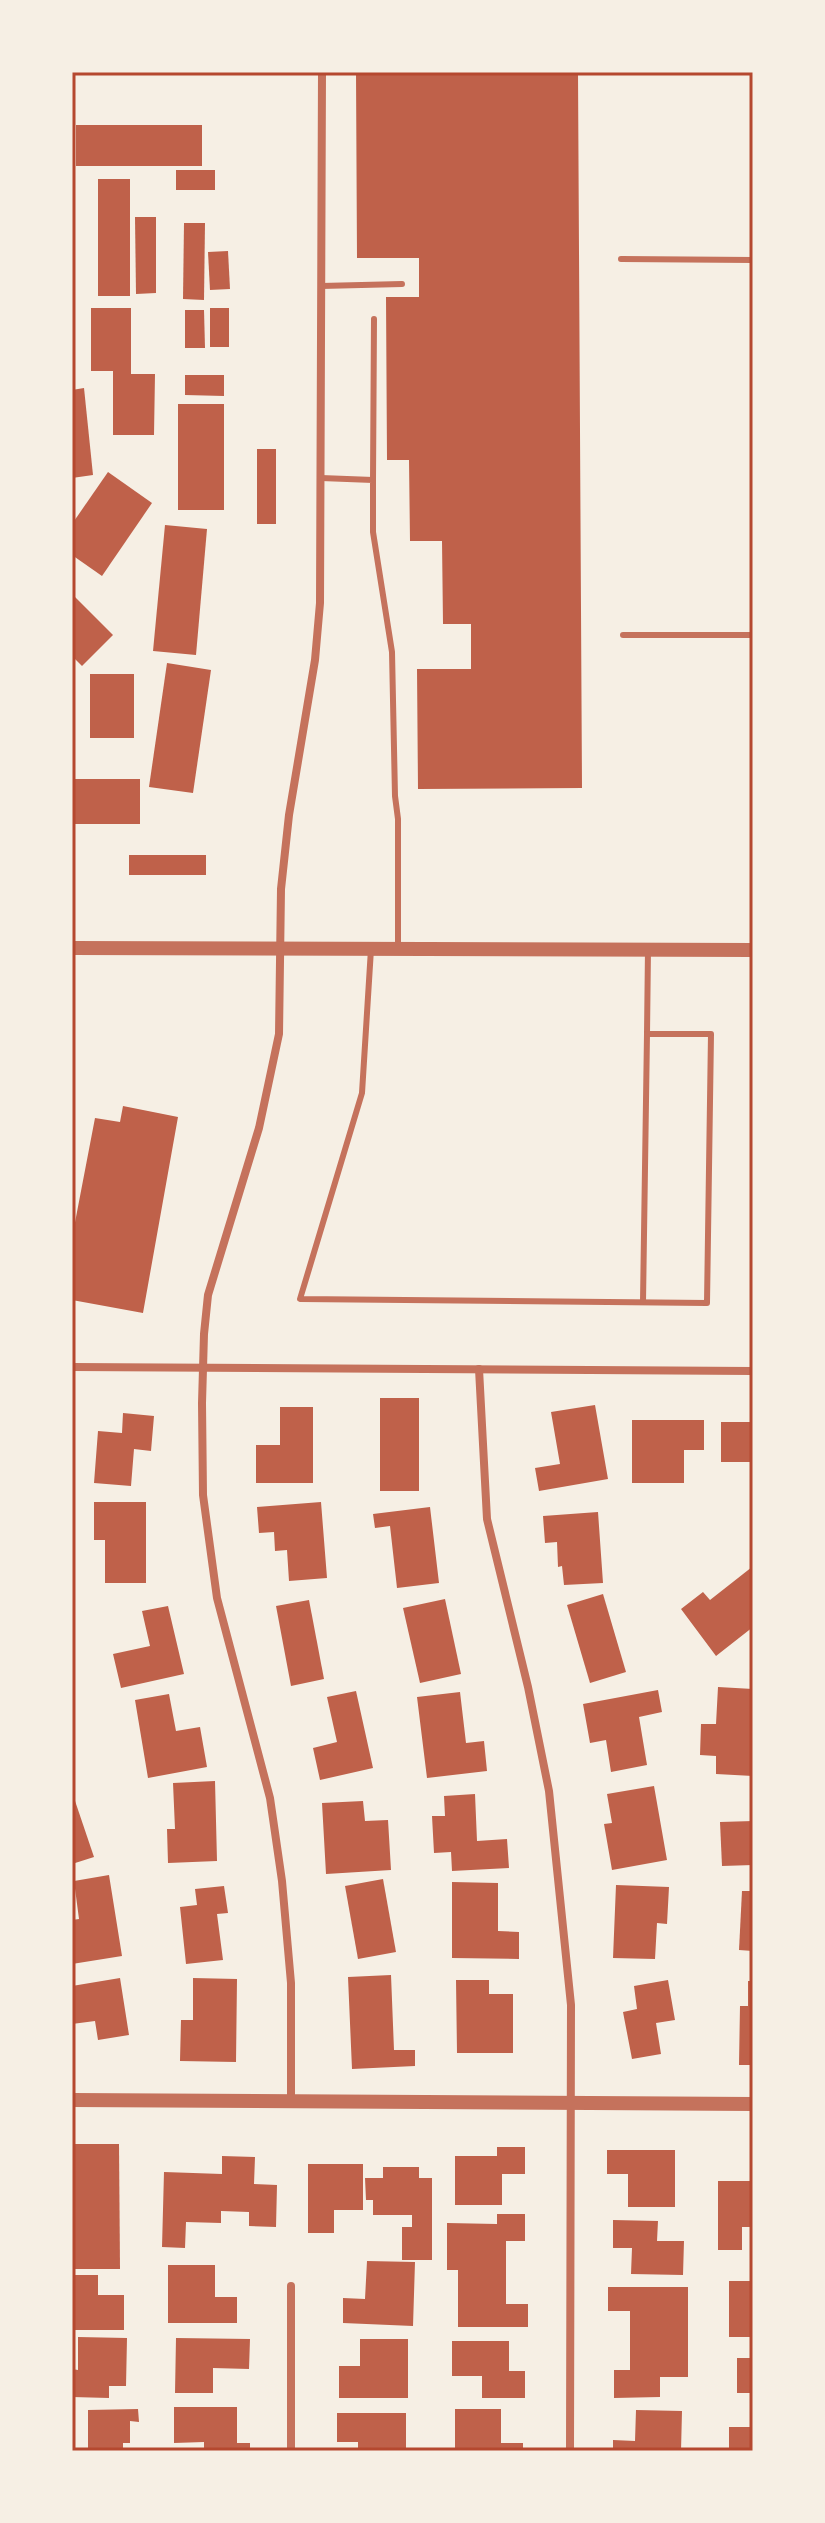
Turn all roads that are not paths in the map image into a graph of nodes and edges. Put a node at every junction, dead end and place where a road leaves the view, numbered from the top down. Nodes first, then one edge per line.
1 (322, 72) edge
2 (621, 259) dead end
3 (753, 260) edge
4 (402, 284) dead end
5 (321, 286) junction
6 (374, 319) dead end
7 (321, 478) junction
8 (373, 480) junction
9 (623, 635) dead end
10 (753, 635) edge
11 (72, 948) edge
12 (280, 949) junction
13 (371, 949) junction
14 (398, 949) junction
15 (648, 949) junction
16 (753, 950) edge
17 (647, 1034) junction
18 (643, 1302) junction
19 (72, 1367) edge
20 (203, 1369) junction
21 (479, 1369) junction
22 (753, 1371) edge
23 (72, 2100) edge
24 (291, 2103) junction
25 (572, 2103) junction
26 (753, 2104) edge
27 (291, 2286) dead end
28 (291, 2451) edge
29 (570, 2451) edge

1 - 5 street
2 - 3 lane
4 - 5 lane
5 - 7 street
6 - 8 lane
7 - 8 lane
7 - 12 street
8 - 14 lane
9 - 10 lane
11 - 12 street
12 - 13 street
12 - 20 street
13 - 14 street
13 - 18 lane
14 - 15 street
15 - 16 street
15 - 17 lane
17 - 18 lane
17 - 18 lane
19 - 20 street
20 - 21 street
20 - 24 street
21 - 22 street
21 - 25 street
23 - 24 street
24 - 25 street
25 - 26 street
25 - 29 street
27 - 28 street

